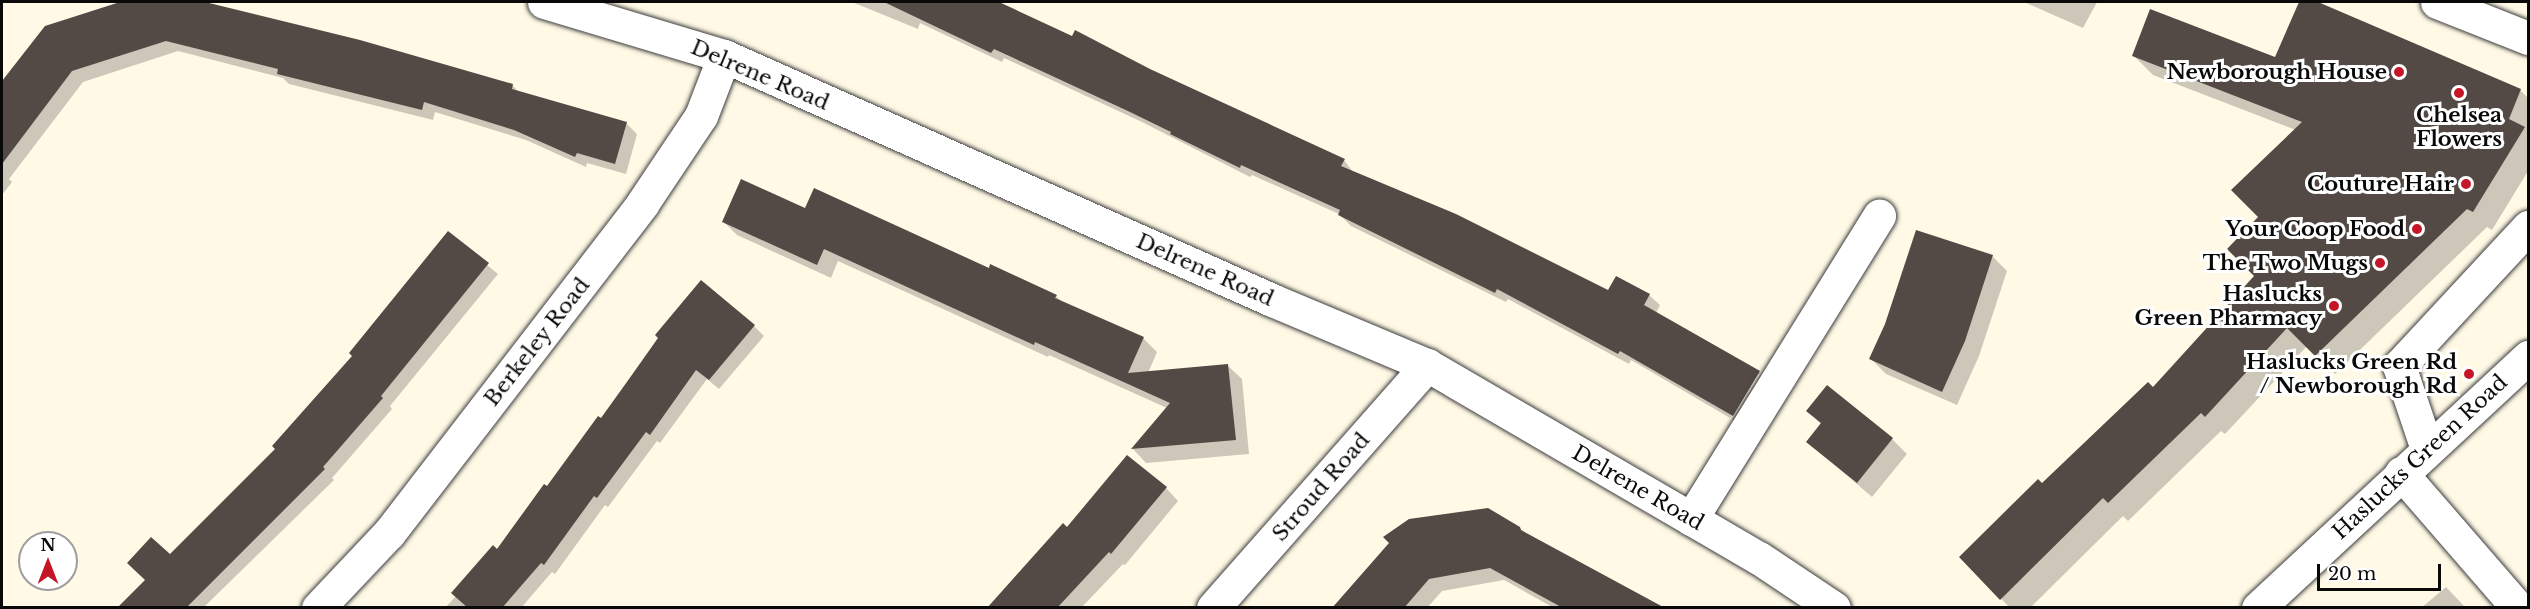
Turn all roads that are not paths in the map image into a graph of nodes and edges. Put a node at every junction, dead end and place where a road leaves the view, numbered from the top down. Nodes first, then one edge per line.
1 (544, 2) edge
2 (2437, 2) edge
3 (2529, 38) edge
4 (724, 56) junction
5 (1880, 216) dead end
6 (2529, 226) edge
7 (2529, 357) edge
8 (1427, 365) junction
9 (2427, 449) junction
10 (2401, 473) junction
11 (1691, 519) junction
12 (318, 608) edge
13 (1213, 608) edge
14 (1834, 608) edge
15 (2258, 608) edge
16 (2518, 608) edge

1 - 4 street, Delrene Road
2 - 3 street
4 - 8 street, Delrene Road
4 - 12 street, Berkeley Road
5 - 11 street
6 - 9 street
7 - 9 street, Haslucks Green Road
8 - 11 street, Delrene Road
8 - 13 street, Stroud Road
9 - 10 street, Haslucks Green Road
10 - 15 street, Haslucks Green Road
10 - 16 street
11 - 14 street, Delrene Road

